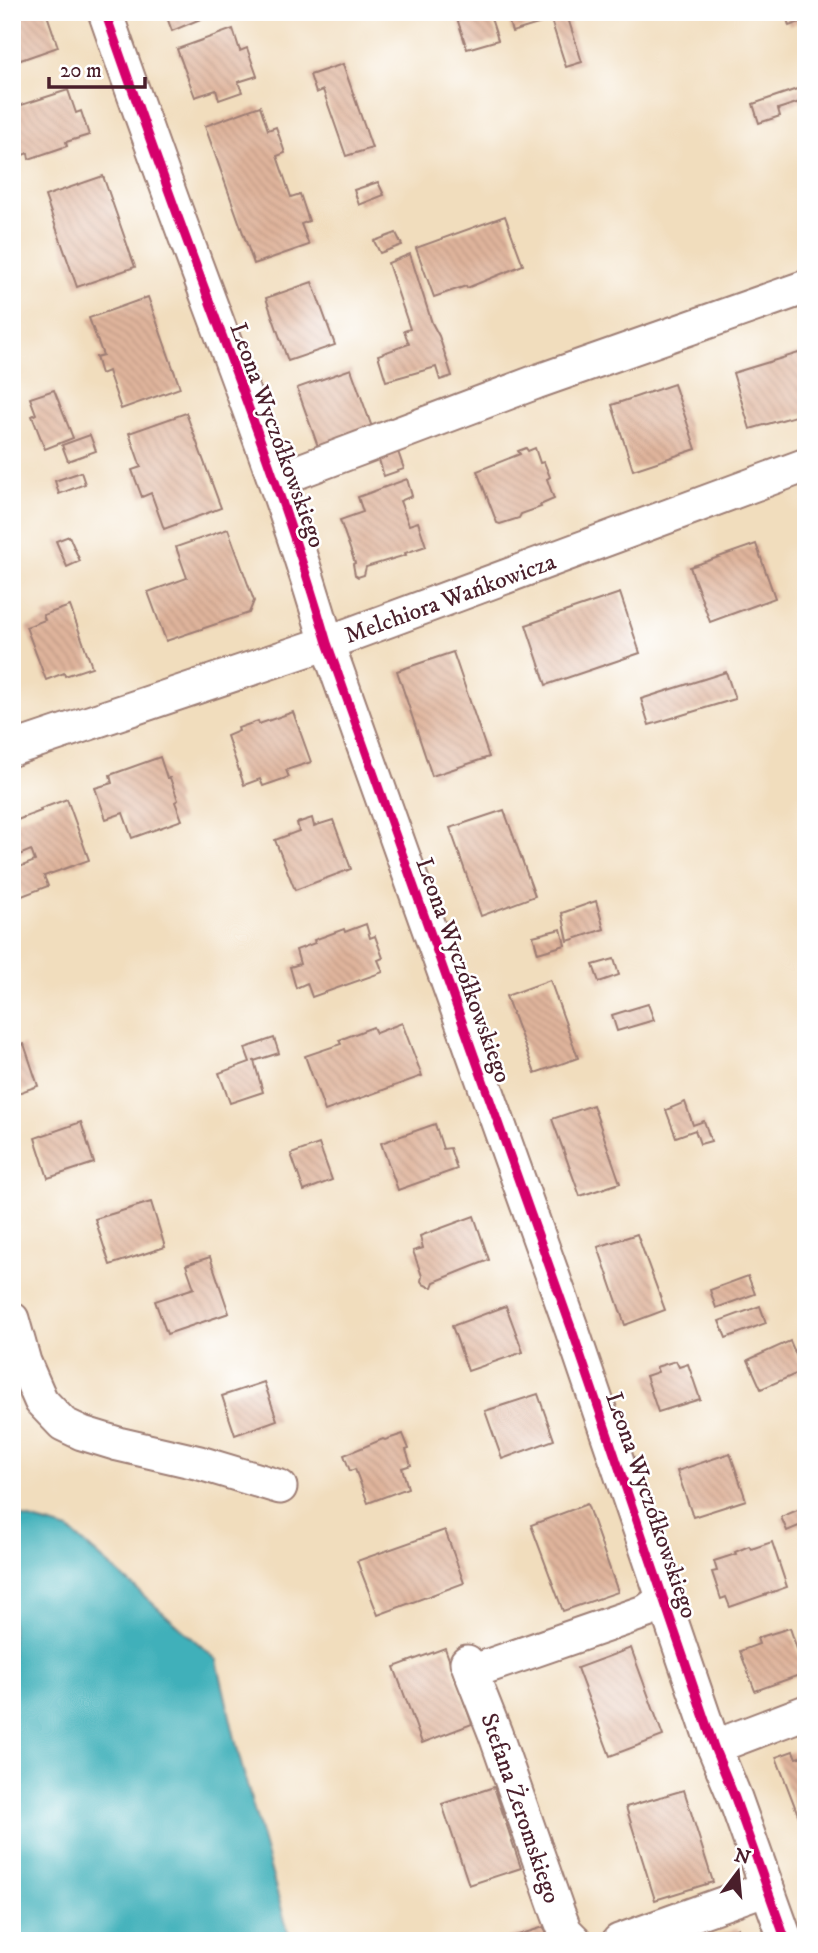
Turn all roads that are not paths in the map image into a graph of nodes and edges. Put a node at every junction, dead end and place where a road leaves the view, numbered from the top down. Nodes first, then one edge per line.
1 (105, 12) edge
2 (806, 287) edge
3 (806, 465) edge
4 (276, 480) junction
5 (327, 643) junction
6 (12, 749) edge
7 (12, 1319) edge
8 (280, 1487) dead end
9 (664, 1598) junction
10 (806, 1712) edge
11 (714, 1747) junction
12 (767, 1888) junction
13 (575, 1941) edge
14 (619, 1941) edge
15 (786, 1941) edge

1 - 4 street, Leona Wyczółkowskiego
2 - 4 street
3 - 5 street, Melchiora Wańkowicza
4 - 5 street, Leona Wyczółkowskiego
5 - 6 street, Melchiora Wańkowicza
5 - 9 street, Leona Wyczółkowskiego
7 - 8 street
9 - 11 street, Leona Wyczółkowskiego
9 - 13 street, Stefana Żeromskiego
10 - 11 street
11 - 12 street, Leona Wyczółkowskiego
12 - 14 street
12 - 15 street, Leona Wyczółkowskiego

